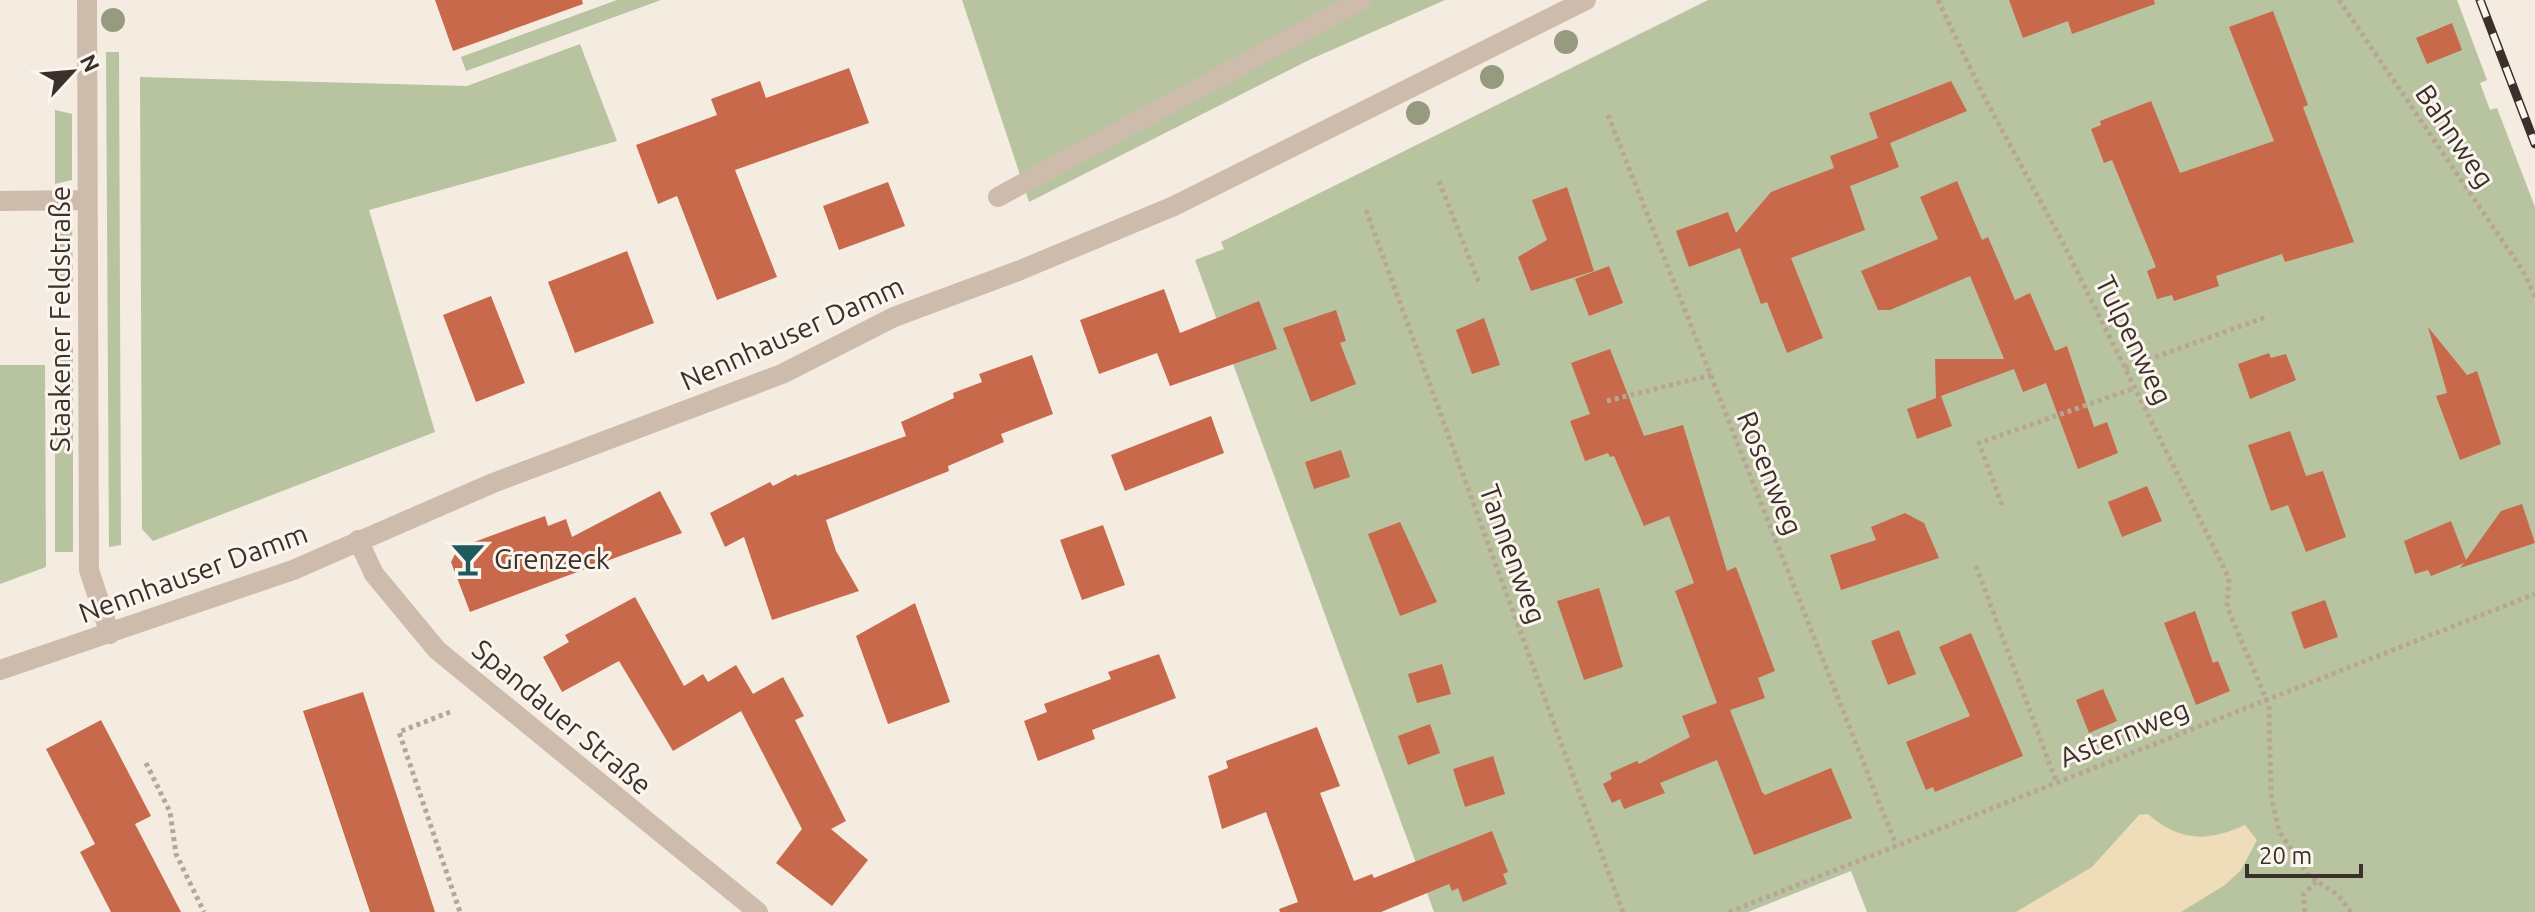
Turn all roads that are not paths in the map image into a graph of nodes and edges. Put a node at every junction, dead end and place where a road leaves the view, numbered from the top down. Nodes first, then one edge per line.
1 (87, 0) edge
2 (1361, 0) edge
3 (1586, 0) edge
4 (998, 197) dead end
5 (88, 200) junction
6 (0, 201) edge
7 (358, 540) junction
8 (110, 634) junction
9 (0, 670) edge
10 (758, 912) edge

1 - 5 street, Staakener Feldstraße
2 - 4 street
3 - 7 street, Nennhauser Damm
5 - 6 street
5 - 8 street, Staakener Feldstraße
7 - 8 street, Nennhauser Damm
7 - 10 street, Spandauer Straße
8 - 9 street, Nennhauser Damm

